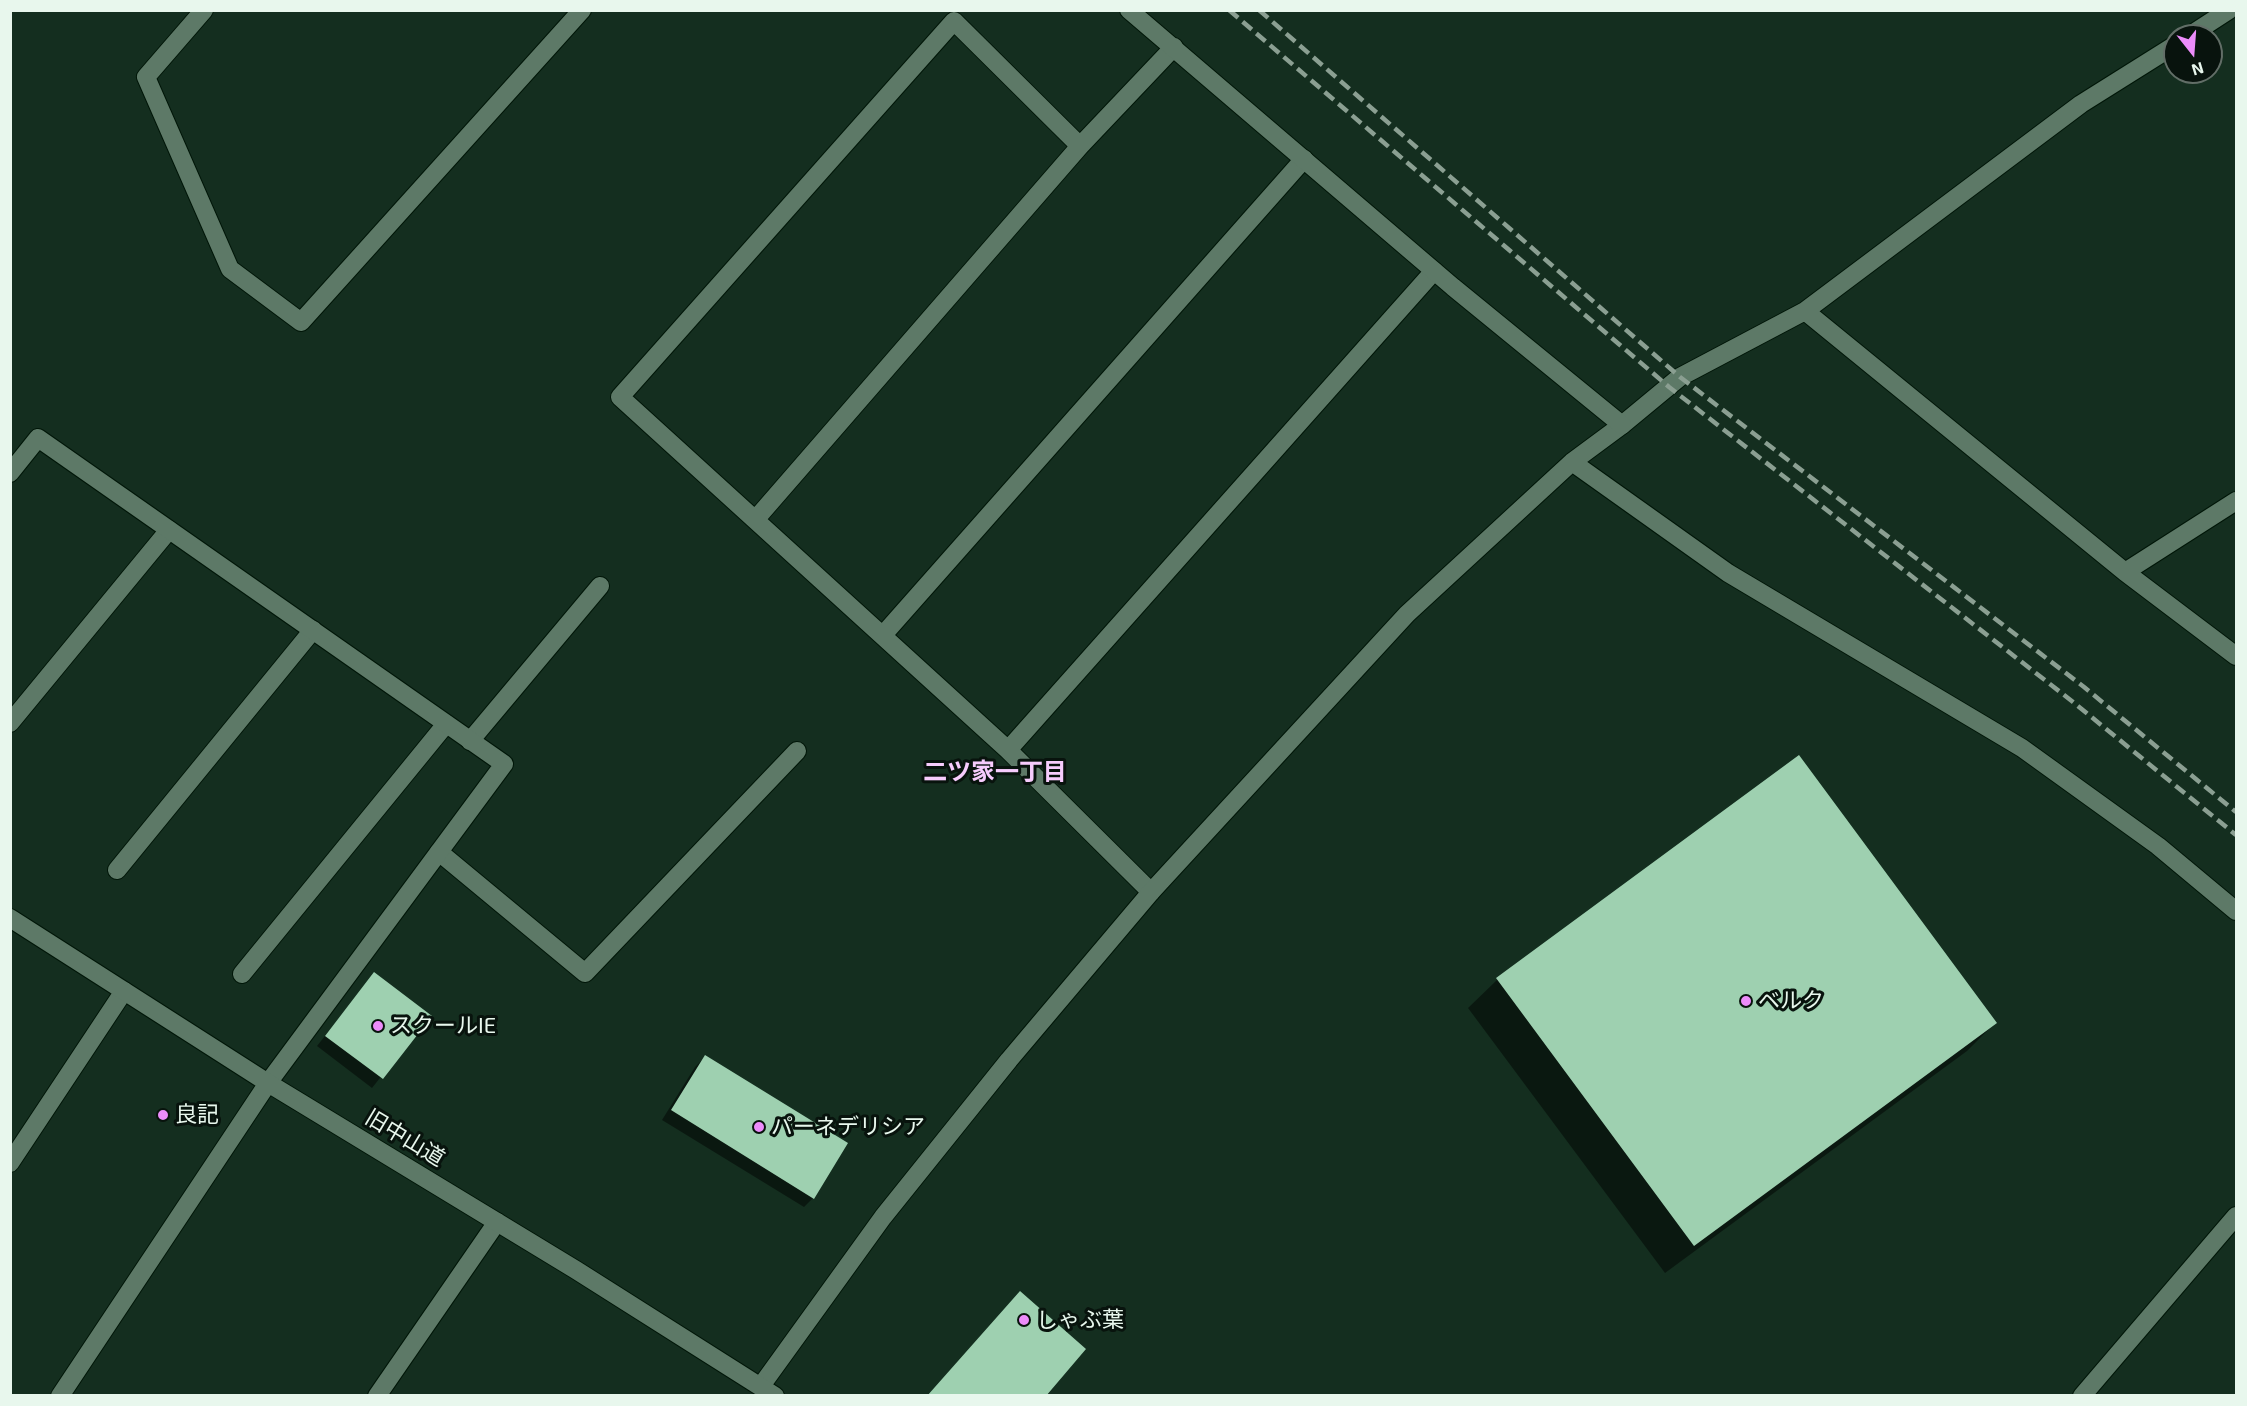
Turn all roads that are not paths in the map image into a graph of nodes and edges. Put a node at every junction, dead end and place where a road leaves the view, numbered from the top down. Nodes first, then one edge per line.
1 (204, 10) edge
2 (582, 10) edge
3 (1129, 10) edge
4 (2229, 10) edge
5 (2207, 24) edge
6 (1174, 47) junction
7 (2163, 53) edge
8 (1080, 146) junction
9 (1304, 159) junction
10 (1434, 271) junction
11 (1805, 311) junction
12 (1622, 425) junction
13 (1572, 462) junction
14 (10, 473) edge
15 (2236, 501) edge
16 (755, 520) junction
17 (169, 530) junction
18 (2125, 572) junction
19 (600, 586) dead end
20 (313, 630) junction
21 (883, 635) junction
22 (2236, 656) edge
23 (10, 723) edge
24 (446, 724) junction
25 (470, 741) junction
26 (1008, 750) junction
27 (797, 751) dead end
28 (439, 852) junction
29 (117, 870) dead end
30 (1151, 892) junction
31 (2236, 911) edge
32 (10, 918) edge
33 (242, 974) dead end
34 (123, 991) junction
35 (268, 1083) junction
36 (10, 1163) edge
37 (2236, 1216) edge
38 (497, 1222) junction
39 (768, 1391) edge
40 (60, 1395) edge
41 (377, 1395) edge
42 (2082, 1395) edge

1 - 2 street
3 - 6 street
4 - 5 street
6 - 8 street
6 - 9 street
7 - 11 street
8 - 16 street
8 - 16 street
9 - 10 street
9 - 21 street
10 - 12 street
10 - 26 street
11 - 12 street
11 - 18 street
12 - 13 street
13 - 30 street
13 - 31 street
14 - 17 street
15 - 18 street
16 - 21 street
17 - 20 street
17 - 23 street
18 - 22 street
19 - 25 street
20 - 24 street
20 - 29 street
21 - 26 street
24 - 25 street
24 - 33 street
25 - 28 street
26 - 30 street
27 - 28 street
28 - 35 street
30 - 39 street
32 - 34 street, 旧中山道
34 - 35 street, 旧中山道
34 - 36 street
35 - 38 street, 旧中山道
35 - 40 street
37 - 42 street
38 - 39 street, 旧中山道
38 - 41 street

